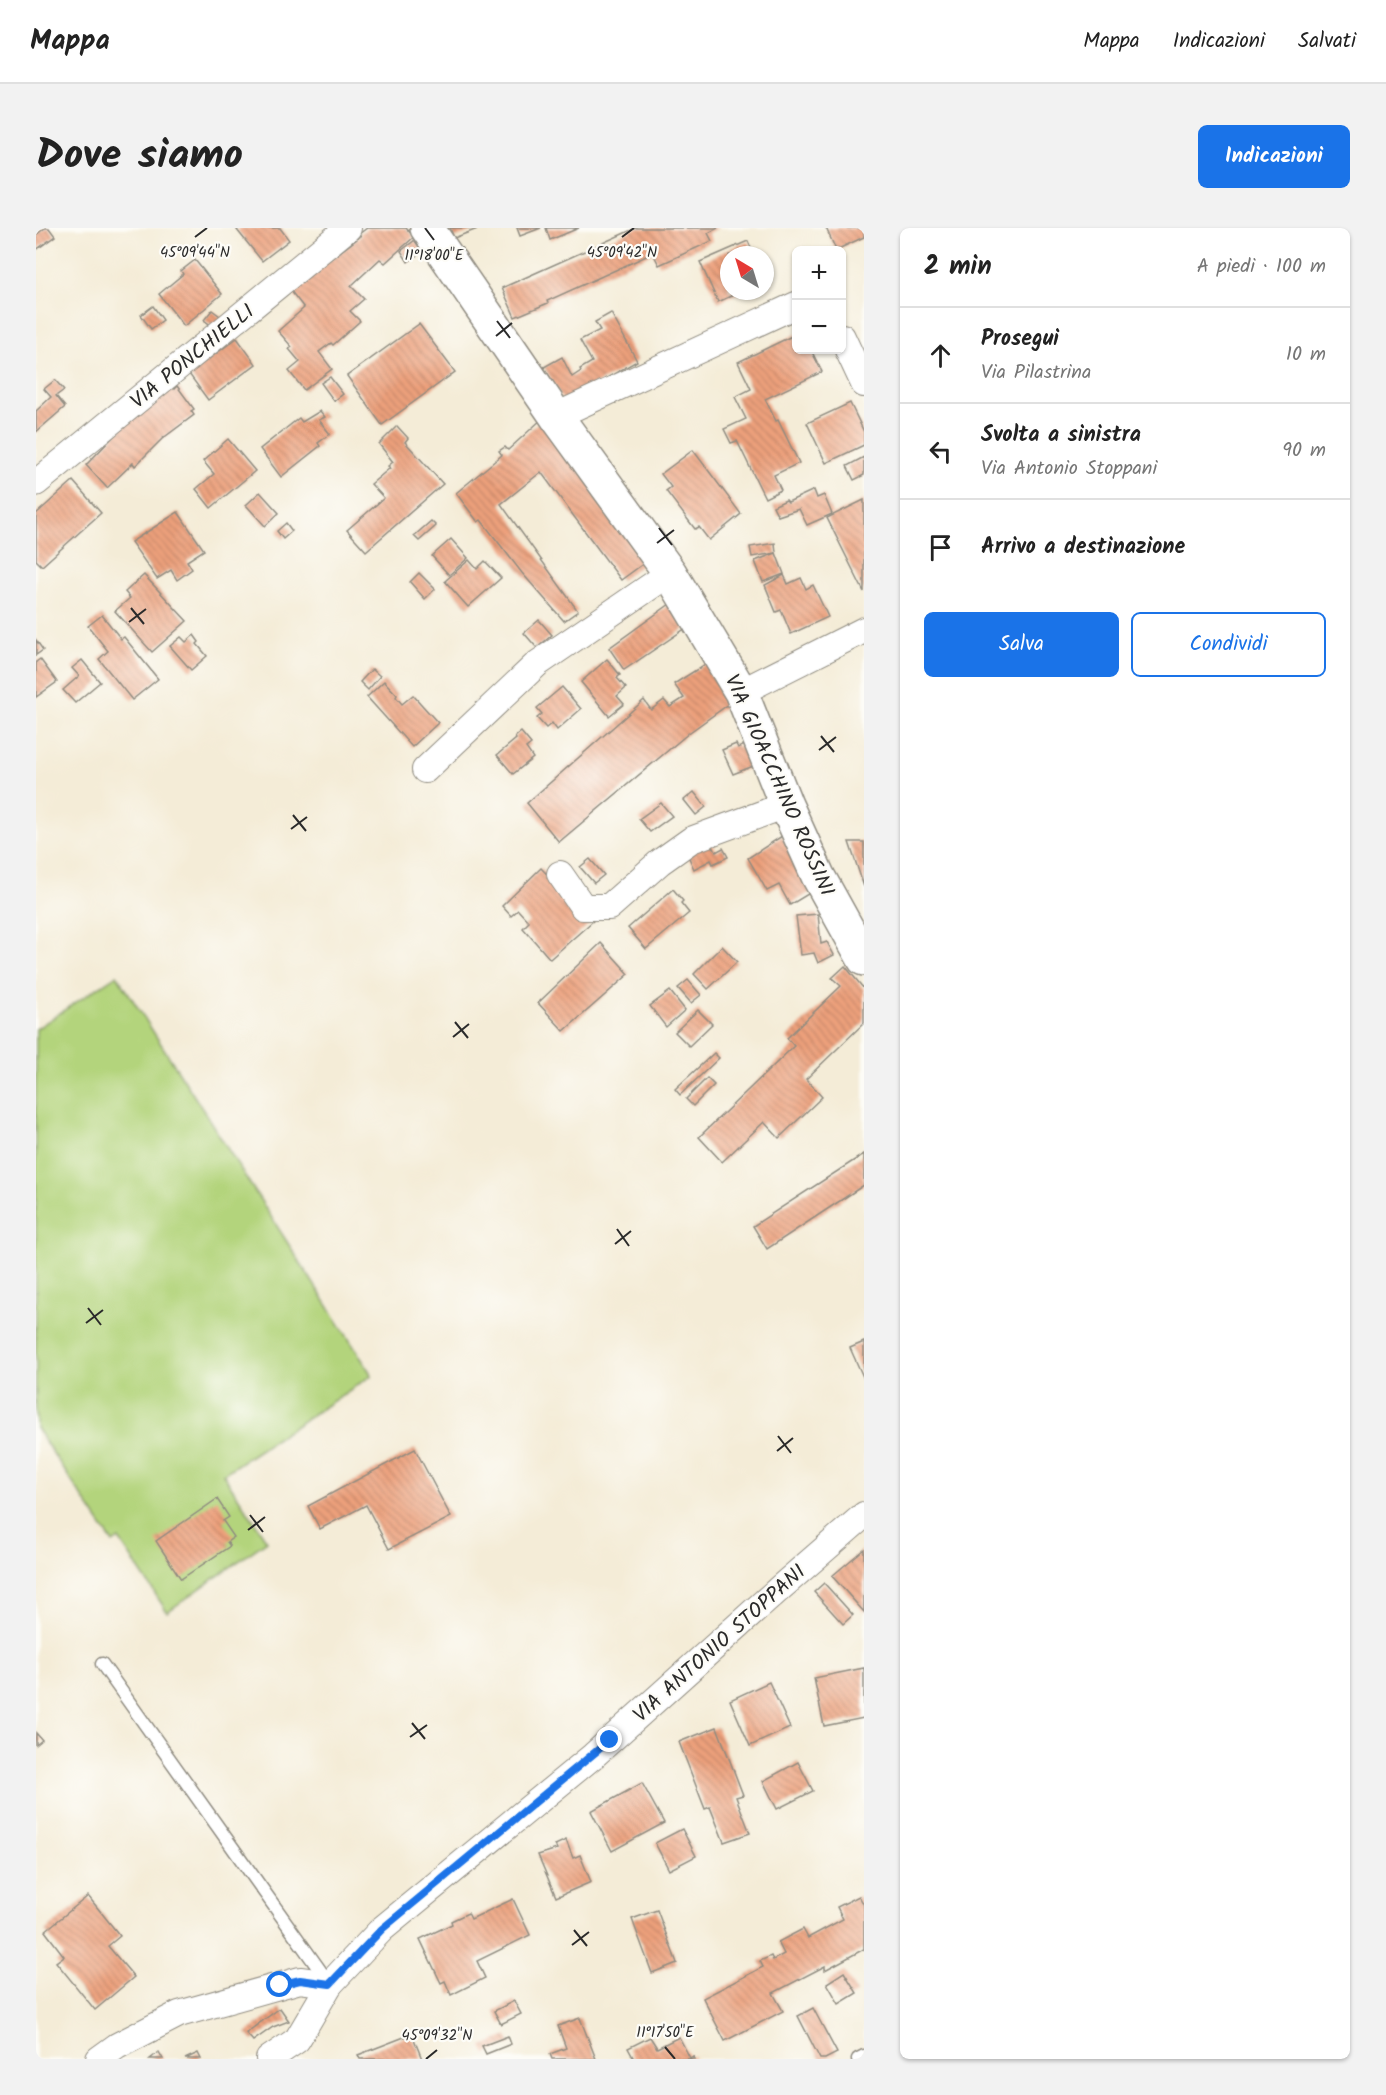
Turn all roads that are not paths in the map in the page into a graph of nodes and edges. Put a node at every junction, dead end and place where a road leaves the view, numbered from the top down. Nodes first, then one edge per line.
1 (348, 228) edge
2 (427, 228) edge
3 (792, 307) edge
4 (846, 346) edge
5 (864, 384) edge
6 (556, 416) junction
7 (36, 483) edge
8 (670, 573) junction
9 (864, 630) edge
10 (741, 692) junction
11 (424, 770) dead end
12 (786, 805) junction
13 (560, 874) dead end
14 (864, 959) edge
15 (864, 1515) edge
16 (102, 1664) dead end
17 (330, 1984) junction
18 (864, 2056) edge
19 (99, 2059) edge
20 (269, 2059) edge
21 (858, 2059) edge

1 - 7 street, VIA PONCHIELLI
2 - 6 main road, VIA GIOACCHINO ROSSINI
3 - 6 street
4 - 5 street
6 - 8 main road, VIA GIOACCHINO ROSSINI
8 - 10 main road, VIA GIOACCHINO ROSSINI
8 - 11 street
9 - 10 street
10 - 12 main road, VIA GIOACCHINO ROSSINI
12 - 13 street
12 - 14 main road, VIA GIOACCHINO ROSSINI
15 - 17 street, VIA ANTONIO STOPPANI
16 - 17 lane
17 - 19 street
17 - 20 street, VIA ANTONIO STOPPANI
18 - 21 lane

